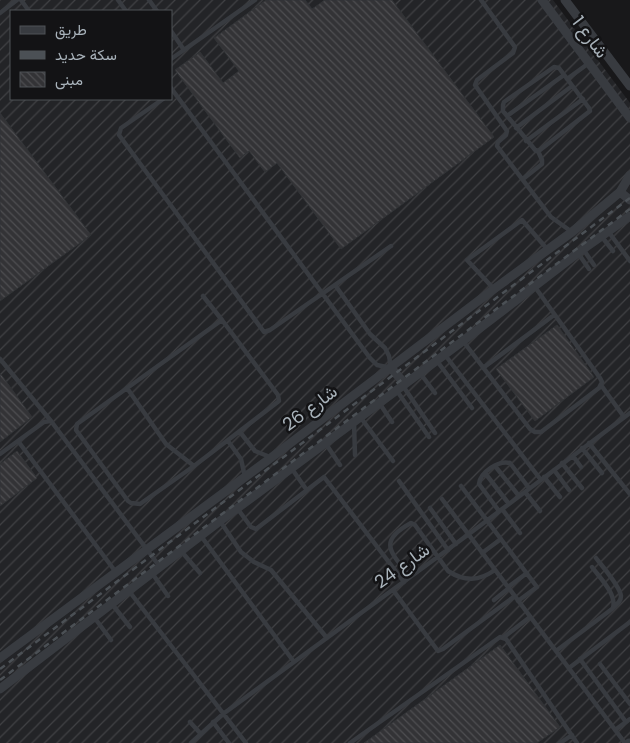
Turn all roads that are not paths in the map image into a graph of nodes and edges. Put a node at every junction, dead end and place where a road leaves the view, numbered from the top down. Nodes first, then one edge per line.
1 (19, 0) edge
2 (255, 0) edge
3 (481, 0) edge
4 (542, 0) edge
5 (565, 0) edge
6 (28, 10) edge
7 (0, 13) edge
8 (172, 32) edge
9 (184, 50) junction
10 (172, 58) edge
11 (589, 63) junction
12 (566, 77) junction
13 (572, 86) junction
14 (630, 86) edge
15 (172, 91) edge
16 (583, 99) junction
17 (162, 100) edge
18 (507, 116) junction
19 (628, 116) edge
20 (630, 123) edge
21 (516, 128) junction
22 (526, 141) junction
23 (538, 151) junction
24 (630, 175) edge
25 (523, 179) junction
26 (620, 192) junction
27 (630, 200) edge
28 (629, 219) edge
29 (572, 232) junction
30 (604, 234) junction
31 (391, 246) dead end
32 (548, 250) junction
33 (580, 251) junction
34 (613, 251) dead end
35 (630, 261) edge
36 (594, 265) dead end
37 (589, 269) dead end
38 (334, 285) junction
39 (534, 286) junction
40 (494, 289) junction
41 (322, 294) junction
42 (203, 296) dead end
43 (554, 315) junction
44 (222, 320) junction
45 (463, 341) junction
46 (441, 358) junction
47 (0, 359) edge
48 (391, 368) junction
49 (483, 368) junction
50 (420, 372) junction
51 (601, 385) junction
52 (402, 387) junction
53 (126, 388) junction
54 (435, 394) dead end
55 (380, 404) junction
56 (472, 408) dead end
57 (630, 412) edge
58 (624, 417) junction
59 (357, 420) junction
60 (50, 421) junction
61 (392, 422) dead end
62 (240, 432) junction
63 (435, 433) dead end
64 (429, 437) dead end
65 (18, 441) junction
66 (228, 441) junction
67 (589, 443) junction
68 (326, 444) junction
69 (582, 448) junction
70 (0, 454) edge
71 (355, 455) dead end
72 (573, 456) junction
73 (272, 458) junction
74 (393, 461) dead end
75 (562, 463) junction
76 (340, 465) dead end
77 (194, 466) junction
78 (495, 466) junction
79 (582, 467) dead end
80 (292, 469) junction
81 (554, 470) junction
82 (486, 473) junction
83 (602, 473) dead end
84 (245, 477) junction
85 (542, 478) junction
86 (399, 481) dead end
87 (461, 486) dead end
88 (582, 488) dead end
89 (306, 489) junction
90 (527, 490) junction
91 (569, 490) dead end
92 (630, 494) edge
93 (519, 496) junction
94 (560, 497) dead end
95 (442, 499) dead end
96 (510, 504) junction
97 (237, 508) junction
98 (430, 508) dead end
99 (500, 510) junction
100 (540, 511) dead end
101 (488, 520) junction
102 (220, 521) junction
103 (427, 521) junction
104 (417, 528) junction
105 (434, 530) junction
106 (520, 533) dead end
107 (469, 534) junction
108 (201, 536) junction
109 (424, 538) junction
110 (501, 539) junction
111 (456, 544) junction
112 (146, 550) junction
113 (448, 550) junction
114 (181, 551) junction
115 (482, 553) junction
116 (437, 558) junction
117 (596, 558) dead end
118 (160, 567) junction
119 (592, 567) dead end
120 (495, 570) junction
121 (116, 571) junction
122 (152, 573) junction
123 (200, 573) dead end
124 (526, 573) junction
125 (410, 577) junction
126 (404, 582) junction
127 (509, 588) junction
128 (393, 590) junction
129 (129, 591) junction
130 (168, 596) dead end
131 (515, 596) junction
132 (494, 600) dead end
133 (518, 601) junction
134 (112, 604) junction
135 (612, 609) junction
136 (530, 617) junction
137 (94, 618) junction
138 (630, 622) edge
139 (130, 627) dead end
140 (504, 637) junction
141 (327, 638) junction
142 (111, 640) dead end
143 (556, 651) junction
144 (0, 658) edge
145 (580, 659) junction
146 (294, 662) junction
147 (600, 664) dead end
148 (569, 668) junction
149 (0, 689) edge
150 (630, 704) edge
151 (224, 714) junction
152 (628, 721) edge
153 (190, 722) dead end
154 (213, 722) junction
155 (615, 730) junction
156 (200, 733) junction
157 (572, 735) junction
158 (191, 743) edge
159 (229, 743) edge
160 (246, 743) edge
161 (350, 743) edge
162 (560, 743) edge
163 (577, 743) edge
164 (625, 743) edge

1 - 6 lane
1 - 7 lane
2 - 9 lane
3 - 25 lane
4 - 11 street, شارع 1
5 - 14 street, شارع 1
8 - 9 lane
9 - 10 lane
11 - 12 lane
11 - 19 street, شارع 1
12 - 13 lane
12 - 18 lane
12 - 18 lane
13 - 16 lane
13 - 21 lane
15 - 41 lane
16 - 22 lane
16 - 23 lane
17 - 41 lane
18 - 21 lane
19 - 20 street
21 - 22 lane
22 - 23 lane
23 - 25 lane
24 - 26 street, شارع 26
25 - 29 lane
26 - 27 street
26 - 29 street, شارع 26
28 - 30 street
29 - 32 street, شارع 26
30 - 33 street
30 - 34 lane
30 - 35 lane
31 - 38 lane
32 - 40 street, شارع 26
32 - 40 lane
33 - 36 lane
33 - 37 lane
33 - 39 street
38 - 41 lane
38 - 48 lane
39 - 43 lane
39 - 45 street
40 - 48 street, شارع 26
41 - 48 lane
42 - 44 lane
43 - 49 lane
43 - 51 lane
44 - 53 lane
44 - 62 lane
45 - 46 street
45 - 49 lane
46 - 50 street
46 - 56 lane
46 - 85 lane
47 - 60 lane
48 - 52 street
48 - 73 street, شارع 26
49 - 51 lane
50 - 52 street
50 - 54 lane
51 - 58 lane
52 - 55 street
52 - 63 lane
52 - 64 lane
53 - 77 lane
53 - 77 lane
55 - 59 street
55 - 61 lane
57 - 58 lane, شارع 24
58 - 67 lane, شارع 24
59 - 68 street
59 - 71 lane
59 - 74 lane
60 - 65 lane
60 - 112 lane
62 - 66 lane
62 - 73 lane
65 - 70 lane
65 - 121 lane
66 - 77 lane
66 - 84 lane
67 - 69 lane, شارع 24
67 - 92 lane
68 - 76 lane
68 - 80 street
69 - 72 lane, شارع 24
69 - 83 lane
72 - 75 lane, شارع 24
72 - 79 lane
73 - 84 street, شارع 26
75 - 81 lane, شارع 24
75 - 88 lane
78 - 82 lane
78 - 90 lane
78 - 93 lane
80 - 89 lane
80 - 97 street
81 - 85 lane, شارع 24
81 - 91 lane
82 - 96 lane
82 - 99 lane
84 - 112 street, شارع 26
85 - 90 lane, شارع 24
85 - 94 lane
86 - 103 lane
87 - 101 lane
89 - 97 lane
89 - 126 lane
90 - 93 lane, شارع 24
90 - 100 lane
93 - 96 lane, شارع 24
95 - 107 lane
96 - 99 lane, شارع 24
97 - 102 street
98 - 111 lane
99 - 101 lane, شارع 24
99 - 106 lane
101 - 107 lane, شارع 24
101 - 110 lane
102 - 108 street
102 - 141 lane
103 - 104 lane
103 - 105 lane
104 - 109 lane
104 - 125 lane
105 - 109 lane
105 - 113 lane
107 - 111 lane, شارع 24
107 - 115 lane
108 - 114 street
108 - 146 lane
109 - 116 lane
110 - 115 lane
110 - 124 lane
111 - 113 lane, شارع 24
112 - 118 lane
112 - 121 street, شارع 26
113 - 116 lane, شارع 24
114 - 118 street
114 - 123 lane
115 - 120 lane
116 - 120 lane
116 - 125 lane, شارع 24
117 - 135 lane
118 - 122 street
119 - 135 lane
120 - 127 lane
121 - 144 street, شارع 26
122 - 129 street
122 - 130 lane
124 - 127 lane
124 - 133 lane
125 - 126 lane, شارع 24
126 - 128 lane, شارع 24
127 - 131 lane
127 - 132 lane
128 - 131 lane
128 - 141 lane, شارع 24
129 - 134 street
129 - 151 lane
131 - 133 lane
133 - 136 lane
134 - 137 street
134 - 139 lane
135 - 143 lane
136 - 140 lane
136 - 143 lane
137 - 142 lane
137 - 149 street
138 - 145 lane
140 - 157 lane
140 - 161 lane
141 - 146 lane, شارع 24
143 - 148 lane
145 - 148 lane
145 - 152 lane
146 - 151 lane, شارع 24
147 - 150 lane
148 - 155 lane
151 - 154 lane, شارع 24
151 - 160 lane
152 - 155 lane
153 - 156 lane
154 - 156 lane, شارع 24
154 - 159 lane
155 - 164 lane
156 - 158 lane, شارع 24
157 - 162 lane
157 - 163 lane

